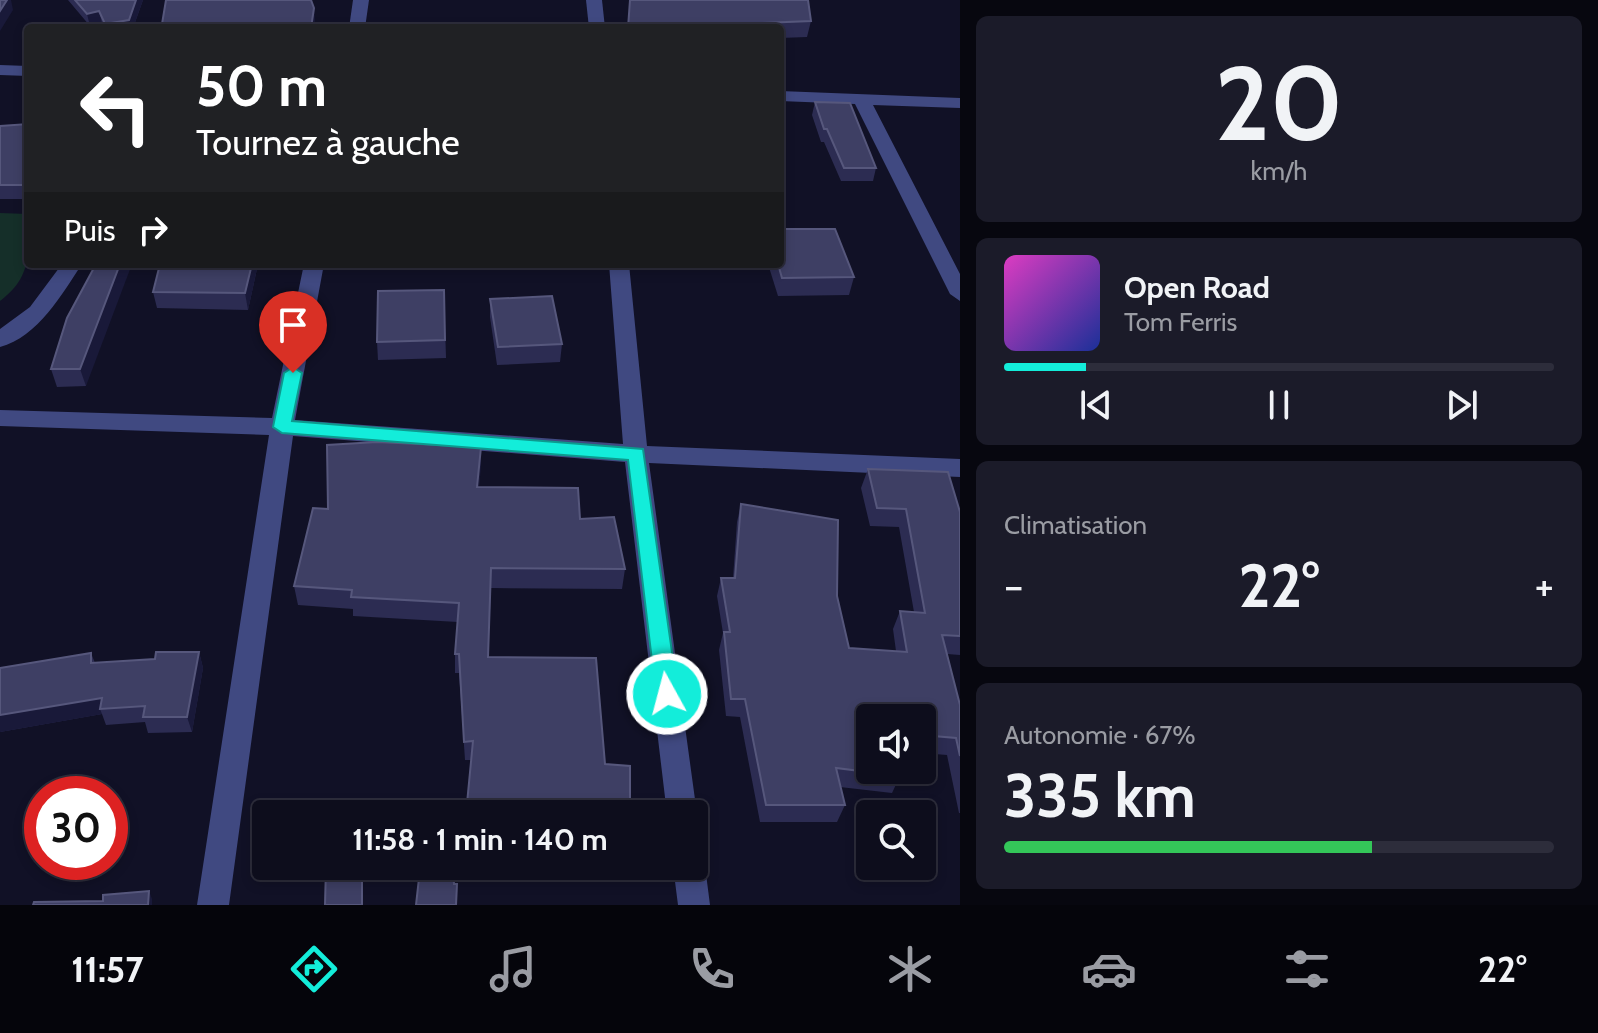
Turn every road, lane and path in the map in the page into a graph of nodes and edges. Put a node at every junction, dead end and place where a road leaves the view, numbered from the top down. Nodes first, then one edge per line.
1 (361, 0) edge
2 (594, 0) edge
3 (358, 24) edge
4 (597, 24) edge
5 (0, 70) edge
6 (24, 71) edge
7 (784, 96) edge
8 (861, 99) junction
9 (960, 103) edge
10 (69, 268) edge
11 (313, 268) edge
12 (619, 268) edge
13 (960, 294) edge
14 (0, 340) edge
15 (0, 418) edge
16 (282, 427) junction
17 (636, 454) junction
18 (960, 468) edge
19 (680, 800) edge
20 (691, 880) edge
21 (213, 905) edge
22 (694, 905) edge

1 - 3 street
2 - 4 street
5 - 6 street
7 - 8 street
8 - 9 street
8 - 13 street
10 - 14 street
11 - 16 street
12 - 17 street
15 - 16 street
16 - 17 street
16 - 21 street
17 - 18 street
17 - 19 street
20 - 22 street

